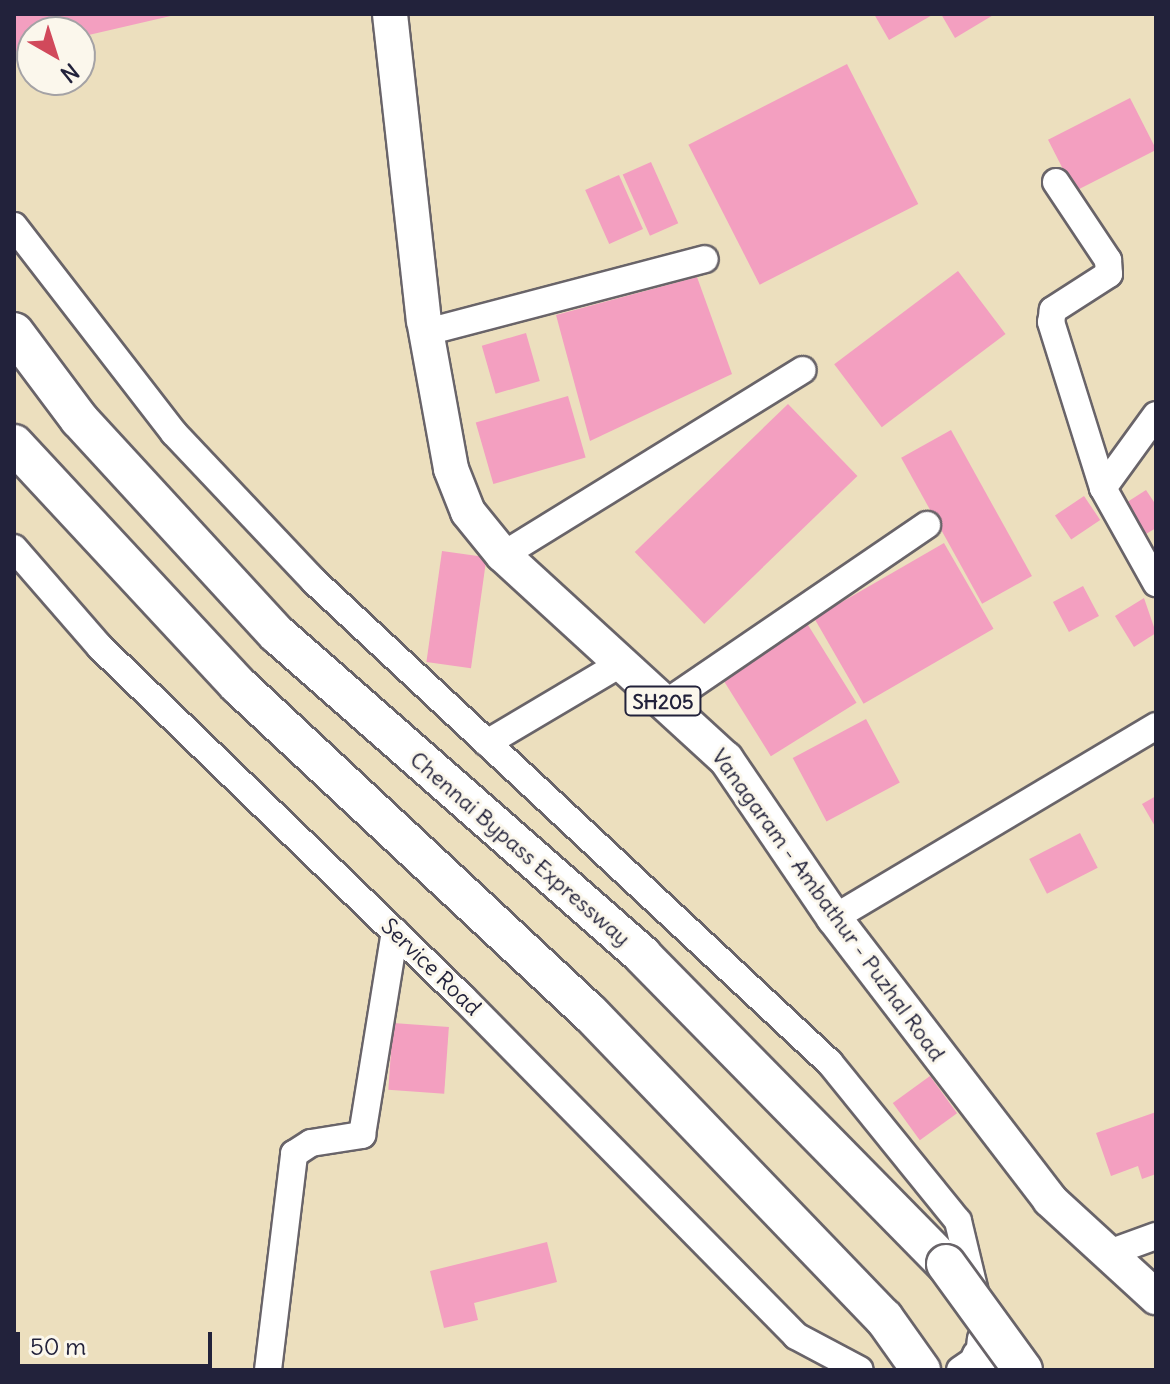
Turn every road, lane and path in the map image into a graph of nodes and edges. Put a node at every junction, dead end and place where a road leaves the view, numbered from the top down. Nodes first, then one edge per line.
1 (390, 14) edge
2 (1056, 182) dead end
3 (14, 226) edge
4 (705, 259) dead end
5 (14, 332) edge
6 (427, 332) junction
7 (802, 370) dead end
8 (1156, 415) edge
9 (14, 444) edge
10 (1103, 488) junction
11 (927, 525) dead end
12 (14, 548) edge
13 (503, 555) junction
14 (1156, 583) edge
15 (622, 663) junction
16 (666, 703) junction
17 (1156, 726) edge
18 (487, 743) junction
19 (834, 918) junction
20 (395, 932) junction
21 (1156, 1236) edge
22 (1109, 1253) junction
23 (1156, 1297) edge
24 (976, 1366) edge
25 (268, 1370) edge
26 (860, 1370) edge
27 (921, 1370) edge
28 (1023, 1370) edge

1 - 6 main road, Vanagaram - Ambathur - Puzhal Road / SH205
2 - 10 street
3 - 18 street
4 - 6 street
5 - 28 highway, Chennai Bypass Expressway, bridge
6 - 13 main road, Vanagaram - Ambathur - Puzhal Road / SH205
7 - 13 street
8 - 10 street
9 - 27 highway
10 - 14 street
11 - 16 street
12 - 20 street, Service Road
13 - 15 main road, Vanagaram - Ambathur - Puzhal Road / SH205
15 - 16 main road, Vanagaram - Ambathur - Puzhal Road / SH205
15 - 18 street
16 - 19 main road, Vanagaram - Ambathur - Puzhal Road / SH205
17 - 19 street
18 - 24 street
19 - 22 main road, Vanagaram - Ambathur - Puzhal Road / SH205
20 - 25 street
20 - 26 street, Service Road
21 - 22 street
22 - 23 main road, Vanagaram - Ambathur - Puzhal Road / SH205

